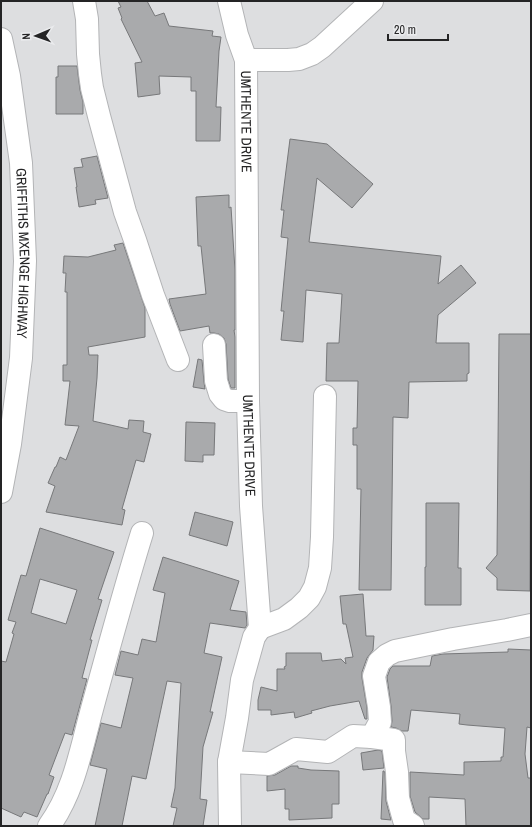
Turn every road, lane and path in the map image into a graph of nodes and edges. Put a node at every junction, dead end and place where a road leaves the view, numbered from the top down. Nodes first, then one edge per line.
1 (84, 1) edge
2 (229, 1) edge
3 (372, 1) edge
4 (1, 39) edge
5 (246, 60) junction
6 (214, 345) dead end
7 (178, 360) dead end
8 (325, 396) dead end
9 (248, 401) junction
10 (1, 492) edge
11 (142, 533) dead end
12 (531, 625) edge
13 (260, 628) junction
14 (372, 737) junction
15 (229, 762) junction
16 (49, 826) edge
17 (230, 826) edge
18 (413, 826) edge

1 - 7 street
2 - 5 street, UMTHENTE DRIVE
3 - 5 street
4 - 10 street, GRIFFITHS MXENGE HIGHWAY
5 - 9 street, UMTHENTE DRIVE
6 - 9 street
8 - 13 street
9 - 13 street, UMTHENTE DRIVE
11 - 16 street
12 - 14 street
13 - 15 street, UMTHENTE DRIVE
14 - 15 street
14 - 18 street
15 - 17 street, UMTHENTE DRIVE

